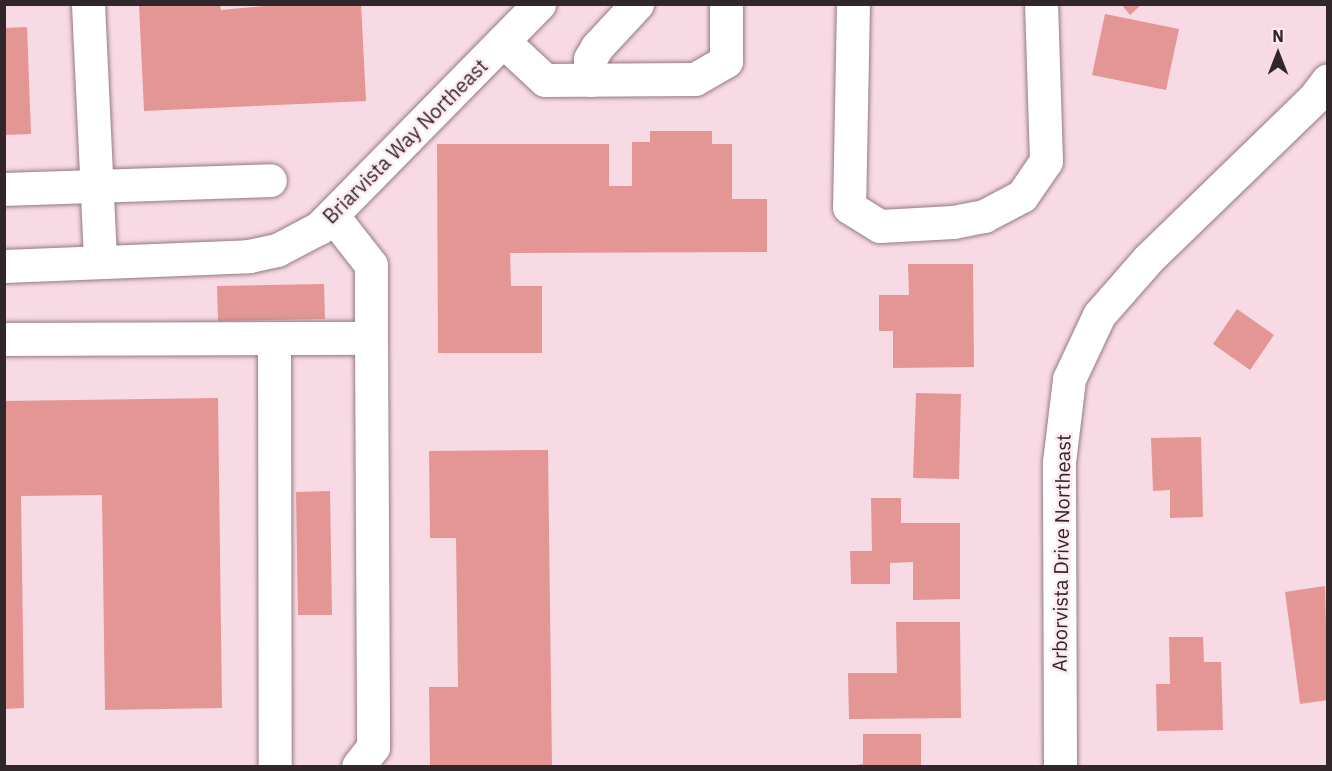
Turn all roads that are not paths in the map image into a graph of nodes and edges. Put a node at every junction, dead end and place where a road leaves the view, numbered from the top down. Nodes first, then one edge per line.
1 (88, 4) edge
2 (539, 4) edge
3 (637, 4) edge
4 (726, 4) edge
5 (853, 4) edge
6 (1041, 4) edge
7 (503, 41) junction
8 (590, 80) junction
9 (1328, 80) edge
10 (270, 180) dead end
11 (96, 185) junction
12 (4, 189) edge
13 (332, 215) junction
14 (100, 261) junction
15 (4, 266) edge
16 (371, 338) junction
17 (4, 339) edge
18 (274, 339) junction
19 (276, 766) edge
20 (358, 766) edge
21 (1060, 766) edge

1 - 11 street
2 - 7 street, Briarvista Way Northeast
3 - 8 street
4 - 8 street
5 - 6 street
7 - 8 street
7 - 13 street, Briarvista Way Northeast
9 - 21 street, Arborvista Drive Northeast
10 - 11 street
11 - 12 street
11 - 14 street
13 - 14 street, Briarvista Way Northeast
13 - 16 street
14 - 15 street, Briarvista Way Northeast
16 - 18 street
16 - 20 street
17 - 18 street
18 - 19 street

